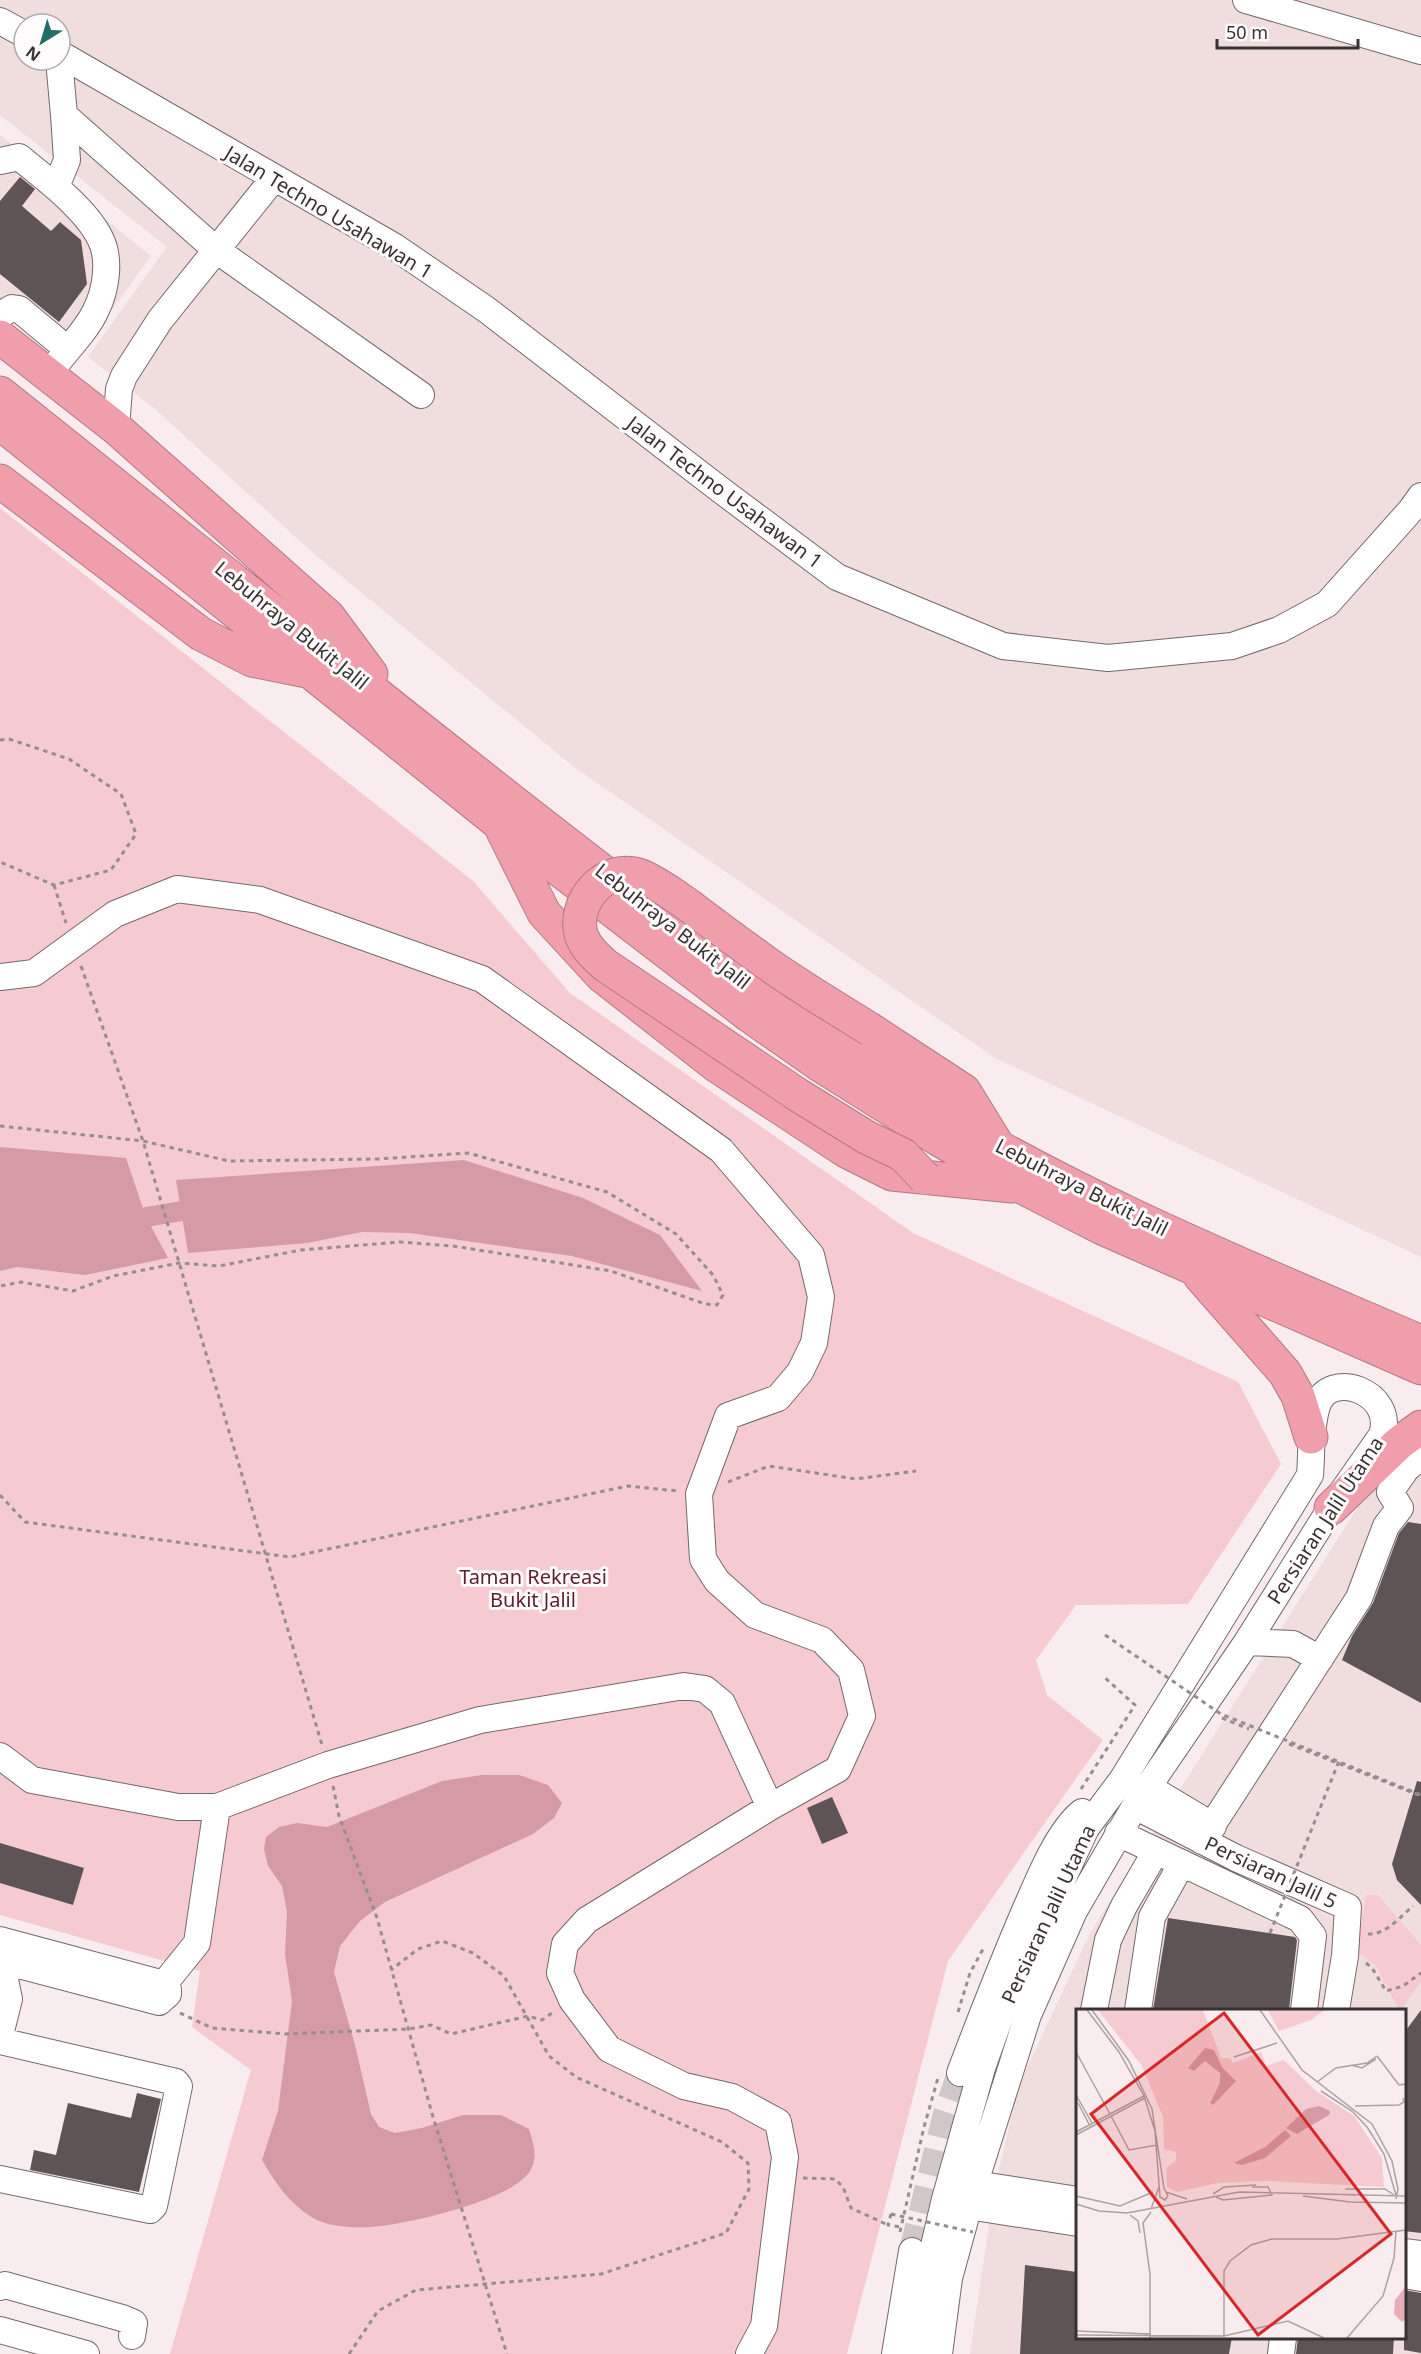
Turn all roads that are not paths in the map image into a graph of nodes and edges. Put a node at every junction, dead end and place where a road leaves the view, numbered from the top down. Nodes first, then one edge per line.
1 (1246, 0) edge
2 (1421, 51) edge
3 (72, 61) edge
4 (60, 72) edge
5 (64, 115) junction
6 (0, 161) edge
7 (274, 178) junction
8 (56, 187) junction
9 (215, 249) junction
10 (0, 315) edge
11 (0, 320) edge
12 (0, 337) edge
13 (61, 358) junction
14 (0, 393) edge
15 (421, 395) dead end
16 (83, 402) junction
17 (0, 423) edge
18 (116, 428) junction
19 (0, 482) edge
20 (1421, 496) edge
21 (311, 672) junction
22 (399, 711) junction
23 (500, 824) junction
24 (0, 977) edge
25 (997, 1145) junction
26 (925, 1178) junction
27 (1024, 1188) junction
28 (1195, 1270) junction
29 (1421, 1342) edge
30 (1421, 1368) edge
31 (1421, 1427) edge
32 (1311, 1437) junction
33 (1421, 1456) edge
34 (1331, 1508) junction
35 (1410, 1509) edge
36 (1247, 1642) junction
37 (1320, 1659) junction
38 (0, 1756) edge
39 (1122, 1780) junction
40 (1141, 1797) junction
41 (217, 1807) junction
42 (770, 1807) junction
43 (1118, 1833) junction
44 (1208, 1833) junction
45 (1156, 1851) junction
46 (1182, 1863) junction
47 (0, 1940) edge
48 (1312, 1944) junction
49 (1354, 1958) junction
50 (0, 1960) edge
51 (161, 1993) junction
52 (1094, 2009) edge
53 (1138, 2009) edge
54 (1304, 2009) edge
55 (1336, 2009) edge
56 (0, 2035) edge
57 (0, 2041) edge
58 (960, 2073) tunnel mouth
59 (0, 2179) edge
60 (968, 2184) junction
61 (1076, 2200) edge
62 (1051, 2207) junction
63 (1076, 2222) edge
64 (912, 2251) tunnel mouth
65 (1406, 2252) edge
66 (1421, 2254) edge
67 (1406, 2275) edge
68 (1421, 2278) edge
69 (0, 2287) edge
70 (0, 2330) edge
71 (132, 2336) dead end
72 (1283, 2339) edge
73 (86, 2354) edge
74 (749, 2354) edge
75 (895, 2354) edge
76 (915, 2354) edge
77 (939, 2354) edge
78 (1281, 2354) edge

1 - 2 street
3 - 7 street, Jalan Techno Usahawan 1
4 - 5 street
5 - 8 street
5 - 9 street
6 - 8 street
7 - 9 street
7 - 20 street, Jalan Techno Usahawan 1
8 - 13 street
9 - 15 street
9 - 18 street
10 - 13 street
11 - 13 street
12 - 16 highway
13 - 16 street
14 - 22 highway, Lebuhraya Bukit Jalil
16 - 18 highway
17 - 21 highway, Lebuhraya Bukit Jalil
18 - 22 highway
19 - 21 highway
21 - 23 highway, Lebuhraya Bukit Jalil
22 - 25 highway, Lebuhraya Bukit Jalil
23 - 26 highway
23 - 27 highway, Lebuhraya Bukit Jalil
24 - 42 street
25 - 26 highway, bridge
25 - 29 highway, Lebuhraya Bukit Jalil
26 - 27 highway
27 - 28 highway, Lebuhraya Bukit Jalil
28 - 30 highway, Lebuhraya Bukit Jalil
28 - 32 highway
31 - 34 highway
32 - 34 street, Persiaran Jalil Utama
32 - 39 street, Persiaran Jalil Utama
33 - 35 street
34 - 36 street, Persiaran Jalil Utama
35 - 37 street
36 - 37 street
36 - 40 street, Persiaran Jalil Utama
37 - 44 street
38 - 41 street
39 - 58 street
39 - 60 street, Persiaran Jalil Utama
40 - 43 street, Persiaran Jalil Utama
40 - 44 street, Persiaran Jalil 5
41 - 42 street
41 - 51 street
42 - 74 street
43 - 45 street
43 - 60 street, Persiaran Jalil Utama
44 - 49 street, Persiaran Jalil 5
45 - 46 street
45 - 52 street
46 - 48 street
46 - 53 street
47 - 51 street
48 - 49 street
48 - 54 street
49 - 55 street, Persiaran Jalil 5
50 - 51 street
50 - 56 street
57 - 59 street
60 - 62 street
60 - 76 street, Persiaran Jalil Utama
60 - 77 street, Persiaran Jalil Utama
61 - 62 street
62 - 63 street
64 - 75 street
65 - 66 street
67 - 68 street
69 - 71 street
70 - 73 street
72 - 78 street

